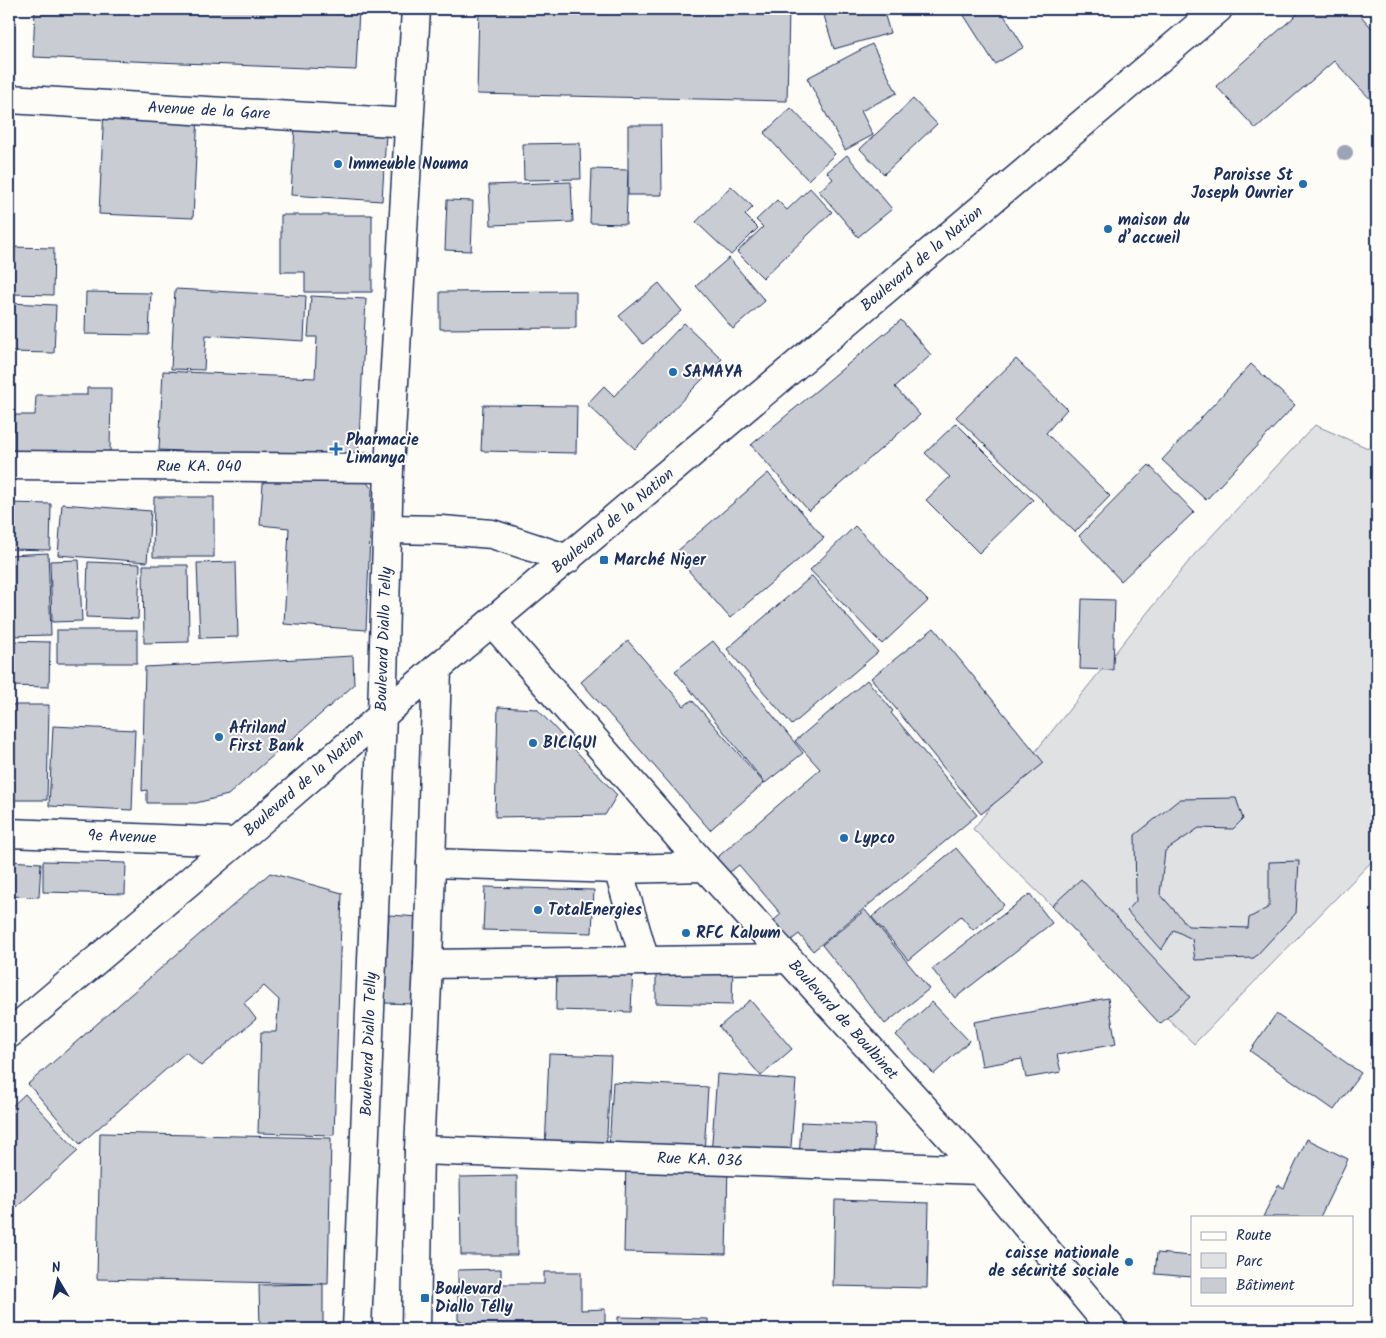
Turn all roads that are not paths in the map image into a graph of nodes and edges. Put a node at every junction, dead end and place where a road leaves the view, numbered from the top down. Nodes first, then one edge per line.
1 (416, 9) edge
2 (1218, 9) edge
3 (9, 99) edge
4 (410, 123) junction
5 (9, 465) edge
6 (389, 468) junction
7 (387, 529) junction
8 (568, 559) junction
9 (492, 622) junction
10 (437, 668) junction
11 (382, 715) junction
12 (9, 833) edge
13 (236, 842) junction
14 (431, 863) junction
15 (705, 868) junction
16 (618, 869) junction
17 (788, 959) junction
18 (645, 961) junction
19 (428, 964) junction
20 (9, 1034) edge
21 (419, 1150) junction
22 (980, 1170) junction
23 (357, 1329) edge
24 (416, 1329) edge
25 (1112, 1329) edge

1 - 4 street, Boulevard Diallo Telly
2 - 8 street, Boulevard de la Nation
3 - 4 street, Avenue de la Gare
4 - 6 street, Boulevard Diallo Telly
5 - 6 street, Rue KA. 040
6 - 7 street, Boulevard Diallo Telly
7 - 8 street
7 - 11 street, Boulevard Diallo Telly
8 - 9 street, Boulevard de la Nation
9 - 10 street, Boulevard de la Nation
9 - 15 street, Boulevard de Boulbinet
10 - 11 street, Boulevard de la Nation
10 - 14 street
11 - 13 street, Boulevard de la Nation
11 - 23 street, Boulevard Diallo Telly
12 - 13 street, 9e Avenue
13 - 20 street, Boulevard de la Nation
14 - 16 street
14 - 19 street
15 - 16 street
15 - 17 street, Boulevard de Boulbinet
16 - 18 street
17 - 18 street
17 - 22 street, Boulevard de Boulbinet
18 - 19 street
19 - 21 street
21 - 22 street, Rue KA. 036
21 - 24 street
22 - 25 street, Boulevard de Boulbinet

